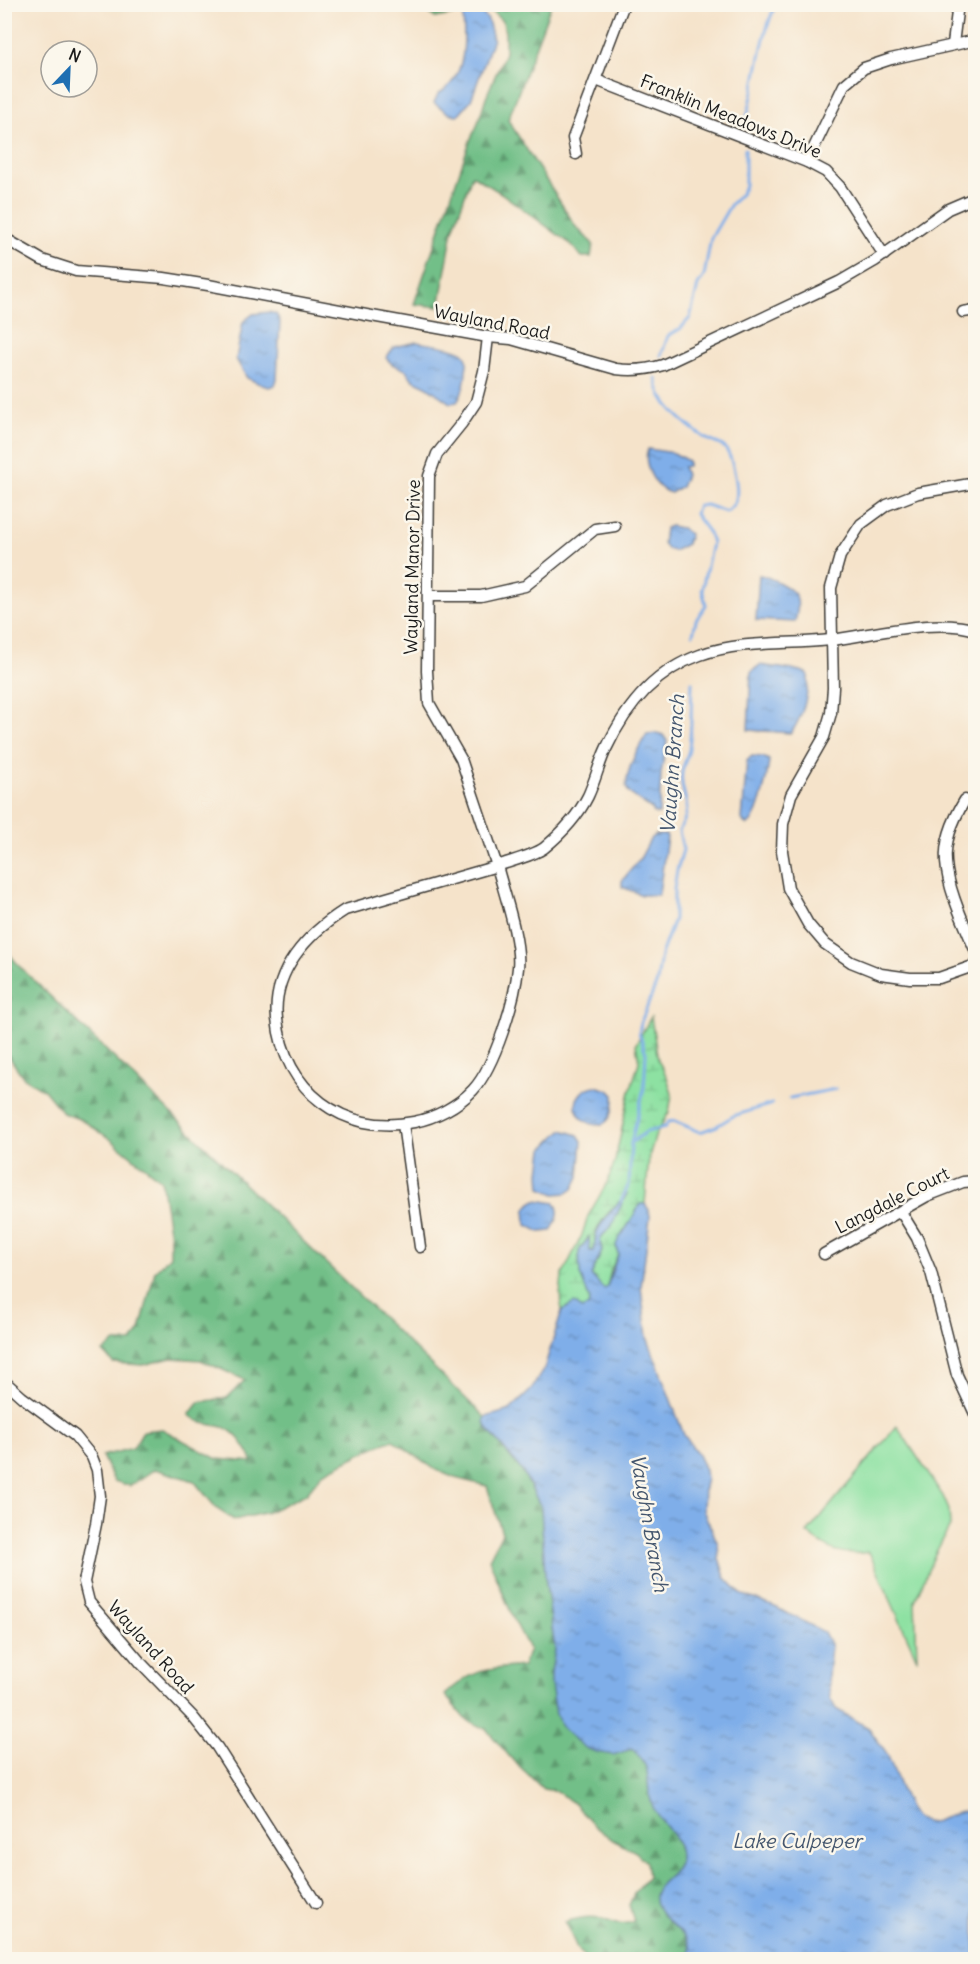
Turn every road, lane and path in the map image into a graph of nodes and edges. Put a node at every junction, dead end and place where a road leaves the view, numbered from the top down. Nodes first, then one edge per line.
1 (624, 4) edge
2 (958, 4) edge
3 (975, 40) edge
4 (953, 44) junction
5 (596, 80) junction
6 (576, 154) dead end
7 (807, 162) junction
8 (975, 198) edge
9 (4, 238) edge
10 (884, 255) junction
11 (975, 310) edge
12 (963, 312) dead end
13 (488, 337) junction
14 (975, 483) edge
15 (615, 526) dead end
16 (429, 596) junction
17 (975, 630) edge
18 (831, 640) junction
19 (966, 800) dead end
20 (497, 866) junction
21 (975, 952) edge
22 (975, 965) edge
23 (404, 1124) junction
24 (975, 1181) edge
25 (901, 1212) junction
26 (420, 1247) dead end
27 (824, 1254) dead end
28 (4, 1381) edge
29 (975, 1416) edge
30 (315, 1903) dead end

1 - 5 street
2 - 4 street
3 - 4 street
4 - 7 street
5 - 6 street
5 - 7 street, Franklin Meadows Drive
7 - 10 street, Franklin Meadows Drive
8 - 10 street, Wayland Road
9 - 13 street, Wayland Road
10 - 13 street, Wayland Road
11 - 12 street
13 - 16 street, Wayland Manor Drive
14 - 18 street
15 - 16 street
16 - 20 street, Wayland Manor Drive
17 - 18 street, Wayland Manor Drive
18 - 20 street, Wayland Manor Drive
18 - 22 street
19 - 21 street
20 - 23 street, Wayland Manor Drive
20 - 23 street, Wayland Manor Drive
23 - 26 street
24 - 25 street, Langdale Court
25 - 27 street, Langdale Court
25 - 29 street
28 - 30 street, Wayland Road

